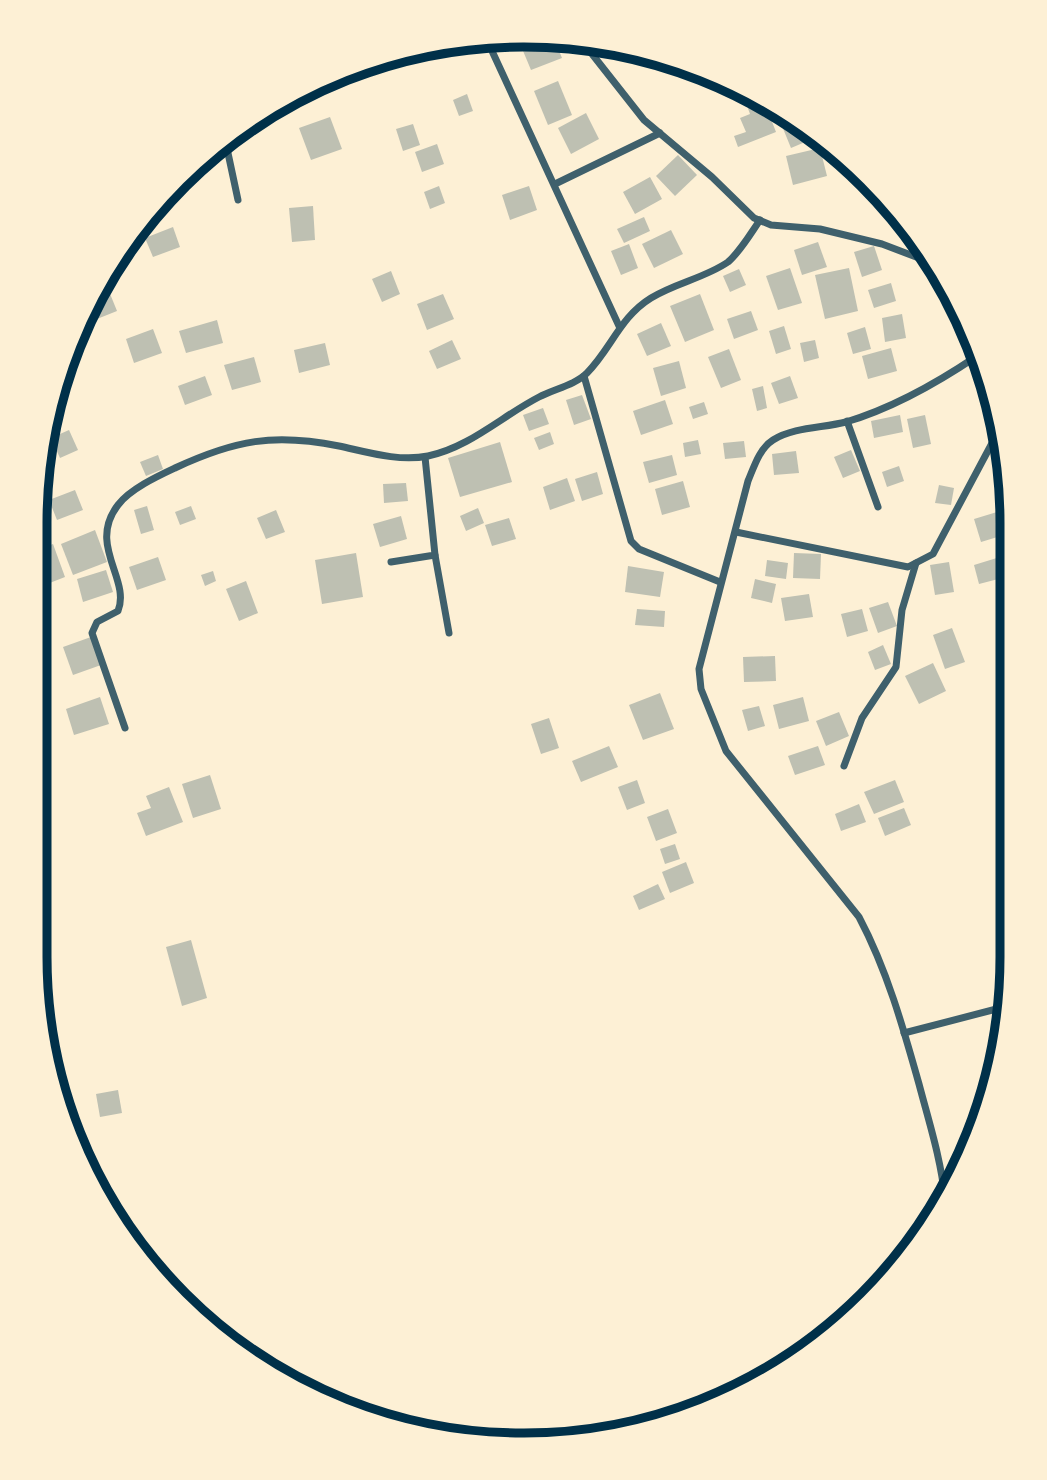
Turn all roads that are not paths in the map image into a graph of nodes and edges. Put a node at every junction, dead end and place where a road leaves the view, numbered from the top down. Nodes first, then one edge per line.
1 (491, 48) edge
2 (590, 52) edge
3 (660, 133) junction
4 (227, 151) edge
5 (555, 184) junction
6 (237, 200) dead end
7 (760, 220) junction
8 (918, 258) edge
9 (619, 326) junction
10 (970, 360) edge
11 (584, 376) junction
12 (847, 421) junction
13 (993, 442) edge
14 (425, 457) junction
15 (878, 507) dead end
16 (736, 532) junction
17 (435, 555) junction
18 (391, 562) dead end
19 (916, 563) junction
20 (720, 582) junction
21 (449, 633) dead end
22 (125, 728) dead end
23 (844, 766) dead end
24 (997, 1009) edge
25 (904, 1032) junction
26 (943, 1181) edge

1 - 5 street
2 - 3 street
3 - 5 street
3 - 7 street
4 - 6 street
5 - 9 street
7 - 8 street
7 - 9 street
9 - 11 street
10 - 12 street
11 - 14 street
11 - 20 street
12 - 15 street
12 - 16 street
13 - 19 street
14 - 17 street
14 - 22 street
16 - 19 street
16 - 20 street
17 - 18 street
17 - 21 street
19 - 23 street
20 - 25 street
24 - 25 street
25 - 26 street

